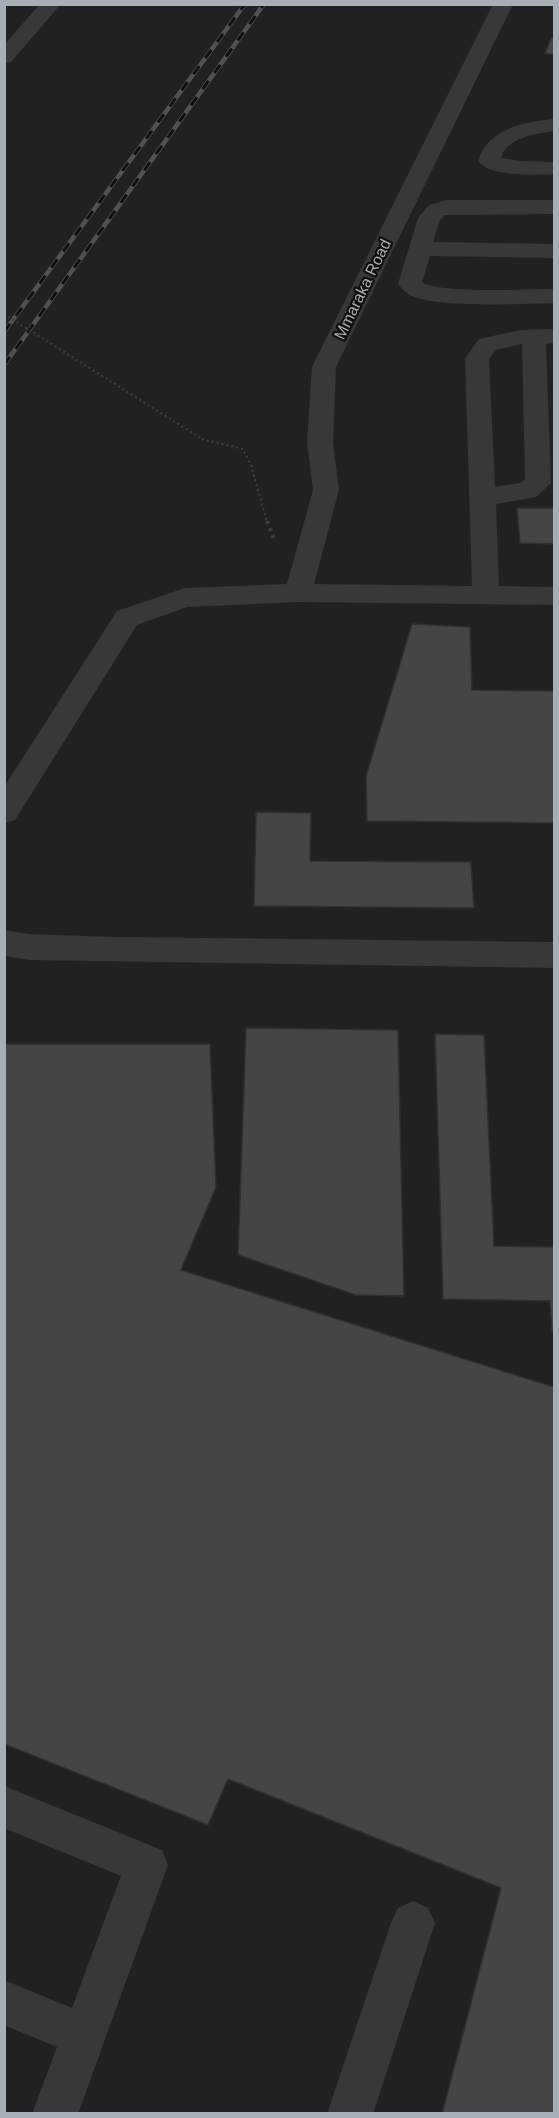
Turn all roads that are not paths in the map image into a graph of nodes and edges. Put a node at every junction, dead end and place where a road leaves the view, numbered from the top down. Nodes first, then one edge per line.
1 (51, 4) edge
2 (503, 4) edge
3 (4, 58) edge
4 (555, 125) edge
5 (555, 168) edge
6 (555, 207) edge
7 (420, 249) junction
8 (555, 251) edge
9 (555, 296) edge
10 (544, 337) edge
11 (482, 497) junction
12 (298, 593) junction
13 (486, 595) junction
14 (555, 596) edge
15 (4, 812) edge
16 (4, 943) edge
17 (555, 954) edge
18 (4, 1807) edge
19 (413, 1923) dead end
20 (4, 2002) edge
21 (84, 2036) junction
22 (55, 2114) edge
23 (350, 2114) edge

1 - 3 lane
2 - 12 lane, Mmaraka Road
4 - 5 lane
6 - 7 lane
7 - 8 lane
7 - 9 lane
10 - 11 lane
10 - 11 lane
11 - 13 lane
12 - 13 lane
12 - 15 lane
13 - 14 lane
16 - 17 lane
18 - 21 lane
19 - 23 lane
20 - 21 lane
21 - 22 lane

